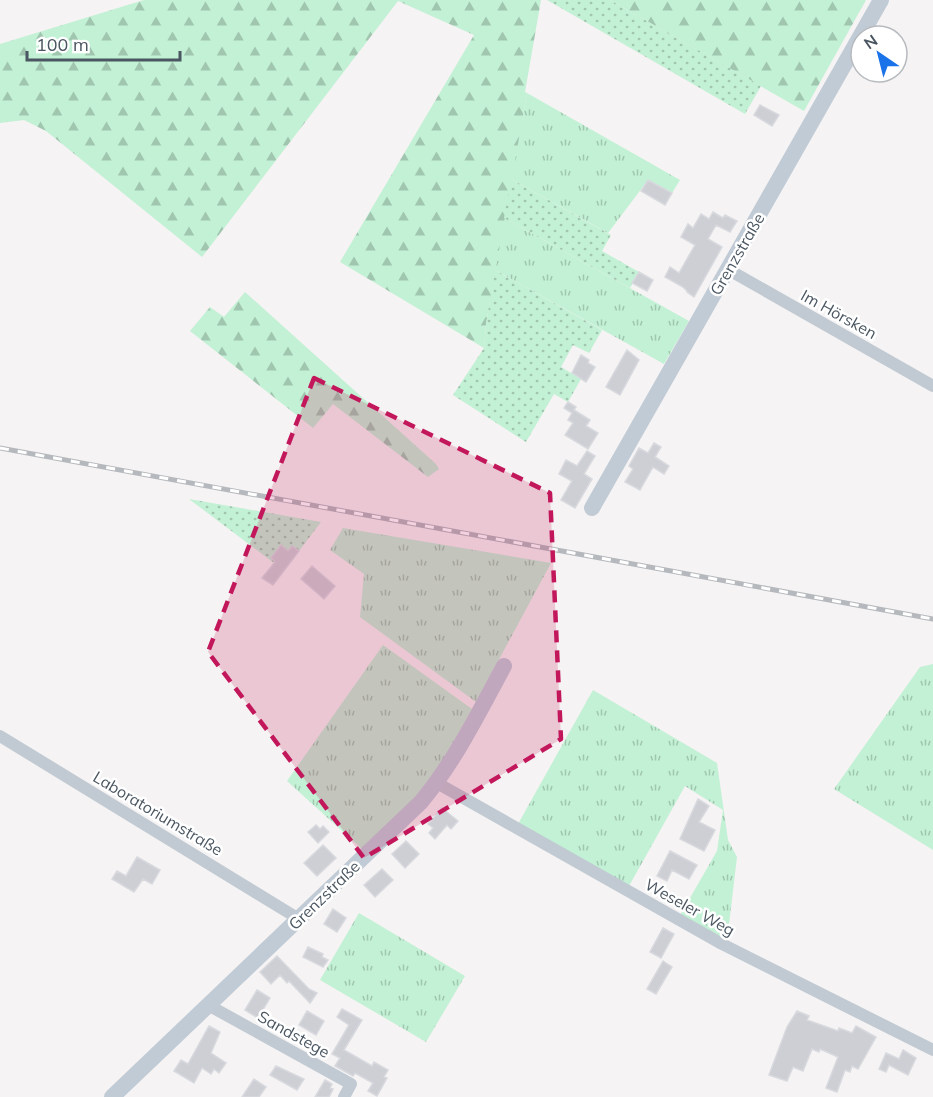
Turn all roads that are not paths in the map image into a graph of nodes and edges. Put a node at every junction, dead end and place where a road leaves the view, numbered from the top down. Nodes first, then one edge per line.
1 (881, 0) edge
2 (729, 270) junction
3 (933, 386) edge
4 (592, 508) dead end
5 (504, 666) dead end
6 (0, 736) edge
7 (437, 783) junction
8 (299, 919) junction
9 (208, 1005) junction
10 (933, 1050) edge
11 (112, 1097) edge
12 (344, 1097) edge

1 - 2 street, Grenzstraße
2 - 3 street, Im Hörsken
2 - 4 street, Grenzstraße
5 - 7 street, Grenzstraße
6 - 8 street, Laboratoriumstraße
7 - 8 street, Grenzstraße
7 - 10 street, Weseler Weg
8 - 9 street, Grenzstraße
9 - 11 street, Grenzstraße
9 - 12 street, Sandstege

